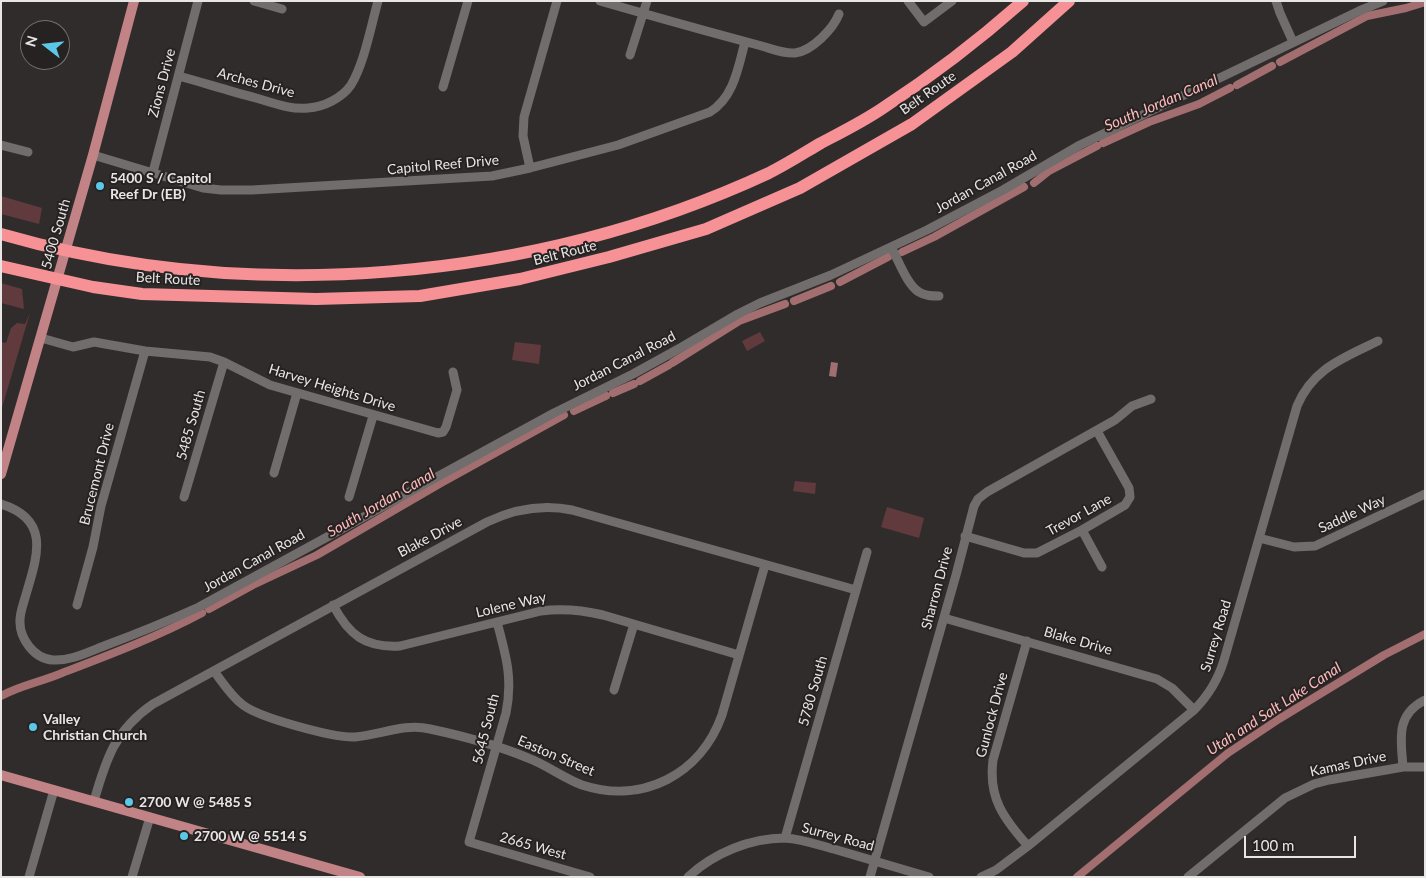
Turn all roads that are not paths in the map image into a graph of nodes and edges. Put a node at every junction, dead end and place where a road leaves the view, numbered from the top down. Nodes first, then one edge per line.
1 (134, 1) edge
2 (198, 1) edge
3 (254, 1) edge
4 (378, 1) edge
5 (468, 1) edge
6 (557, 1) edge
7 (600, 1) edge
8 (647, 1) edge
9 (908, 1) edge
10 (952, 1) edge
11 (1023, 1) edge
12 (1069, 1) edge
13 (1276, 1) edge
14 (1383, 1) edge
15 (282, 9) dead end
16 (642, 13) junction
17 (839, 14) dead end
18 (745, 42) junction
19 (1293, 42) junction
20 (630, 55) dead end
21 (178, 76) junction
22 (443, 87) dead end
23 (1, 145) edge
24 (28, 152) dead end
25 (93, 155) junction
26 (530, 168) junction
27 (153, 172) junction
28 (1, 234) edge
29 (891, 246) junction
30 (1, 266) edge
31 (939, 296) dead end
32 (41, 338) junction
33 (1378, 341) dead end
34 (145, 351) junction
35 (224, 362) junction
36 (453, 372) dead end
37 (297, 393) junction
38 (1151, 399) dead end
39 (373, 416) junction
40 (1097, 431) junction
41 (274, 473) dead end
42 (1, 474) edge
43 (1425, 494) edge
44 (184, 497) dead end
45 (349, 497) dead end
46 (1, 504) edge
47 (1082, 530) junction
48 (965, 536) junction
49 (1260, 538) junction
50 (867, 552) dead end
51 (765, 565) junction
52 (1102, 567) dead end
53 (856, 590) junction
54 (77, 605) dead end
55 (333, 605) junction
56 (944, 618) junction
57 (497, 622) junction
58 (634, 624) junction
59 (1027, 641) junction
60 (739, 654) junction
61 (214, 670) junction
62 (614, 690) dead end
63 (1425, 700) edge
64 (1194, 710) junction
65 (497, 747) junction
66 (1403, 767) junction
67 (1425, 767) edge
68 (1, 775) edge
69 (54, 790) junction
70 (94, 801) junction
71 (150, 817) junction
72 (785, 838) junction
73 (470, 842) joint
74 (1028, 846) junction
75 (874, 861) junction
76 (29, 877) edge
77 (132, 877) edge
78 (360, 877) edge
79 (590, 877) edge
80 (688, 877) edge
81 (870, 877) edge
82 (929, 877) edge
83 (981, 877) edge
84 (1188, 877) edge

1 - 25 main road, 5400 South
2 - 21 street, Zions Drive
3 - 15 street
4 - 21 street, Arches Drive
5 - 22 street
6 - 26 street
7 - 16 street
8 - 16 street
9 - 10 street
11 - 28 highway, Belt Route
12 - 30 highway, Belt Route
13 - 19 street
14 - 19 street, Jordan Canal Road
16 - 18 street
16 - 20 street
17 - 18 street
18 - 26 street, Capitol Reef Drive
19 - 29 street, Jordan Canal Road
21 - 27 street, Zions Drive
23 - 24 street
25 - 27 street, Capitol Reef Drive
25 - 32 main road, 5400 South
26 - 27 street, Capitol Reef Drive
29 - 31 street
29 - 46 street, Jordan Canal Road
32 - 34 street, Harvey Heights Drive
32 - 42 main road, 5400 South
33 - 49 street, Surrey Road
34 - 35 street, Harvey Heights Drive
34 - 54 street, Brucemont Drive
35 - 37 street, Harvey Heights Drive
35 - 44 street, 5485 South
36 - 39 street, Harvey Heights Drive
37 - 39 street, Harvey Heights Drive
37 - 41 street
38 - 40 street, Sharron Drive
39 - 45 street
40 - 47 street, Trevor Lane
40 - 48 street, Sharron Drive
43 - 49 street, Saddle Way
47 - 48 street, Trevor Lane
47 - 52 street
48 - 56 street, Sharron Drive
49 - 64 street, Surrey Road
50 - 53 street, 5780 South
51 - 53 street, Blake Drive
51 - 55 street, Blake Drive
51 - 60 street, Easton Street
53 - 72 street, 5780 South
55 - 57 street, Lolene Way
55 - 61 street, Blake Drive
56 - 59 street, Blake Drive
56 - 75 street, Sharron Drive
57 - 58 street, Lolene Way
57 - 65 street, 5645 South
58 - 60 street, Lolene Way
58 - 62 street
59 - 64 street, Blake Drive
59 - 74 street, Gunlock Drive
60 - 65 street, Easton Street
61 - 65 street, Easton Street
61 - 70 street, Blake Drive
63 - 66 street
64 - 74 street, Surrey Road
65 - 73 street, 5645 South
66 - 67 street, Kamas Drive
66 - 84 street, Kamas Drive
68 - 69 main road
69 - 70 main road
69 - 76 street
70 - 71 main road
71 - 77 street
71 - 78 main road
72 - 75 street, Surrey Road
72 - 80 street, Surrey Road
73 - 79 street, 2665 West
74 - 83 street, Surrey Road
75 - 81 street, Sharron Drive
75 - 82 street, Surrey Road

